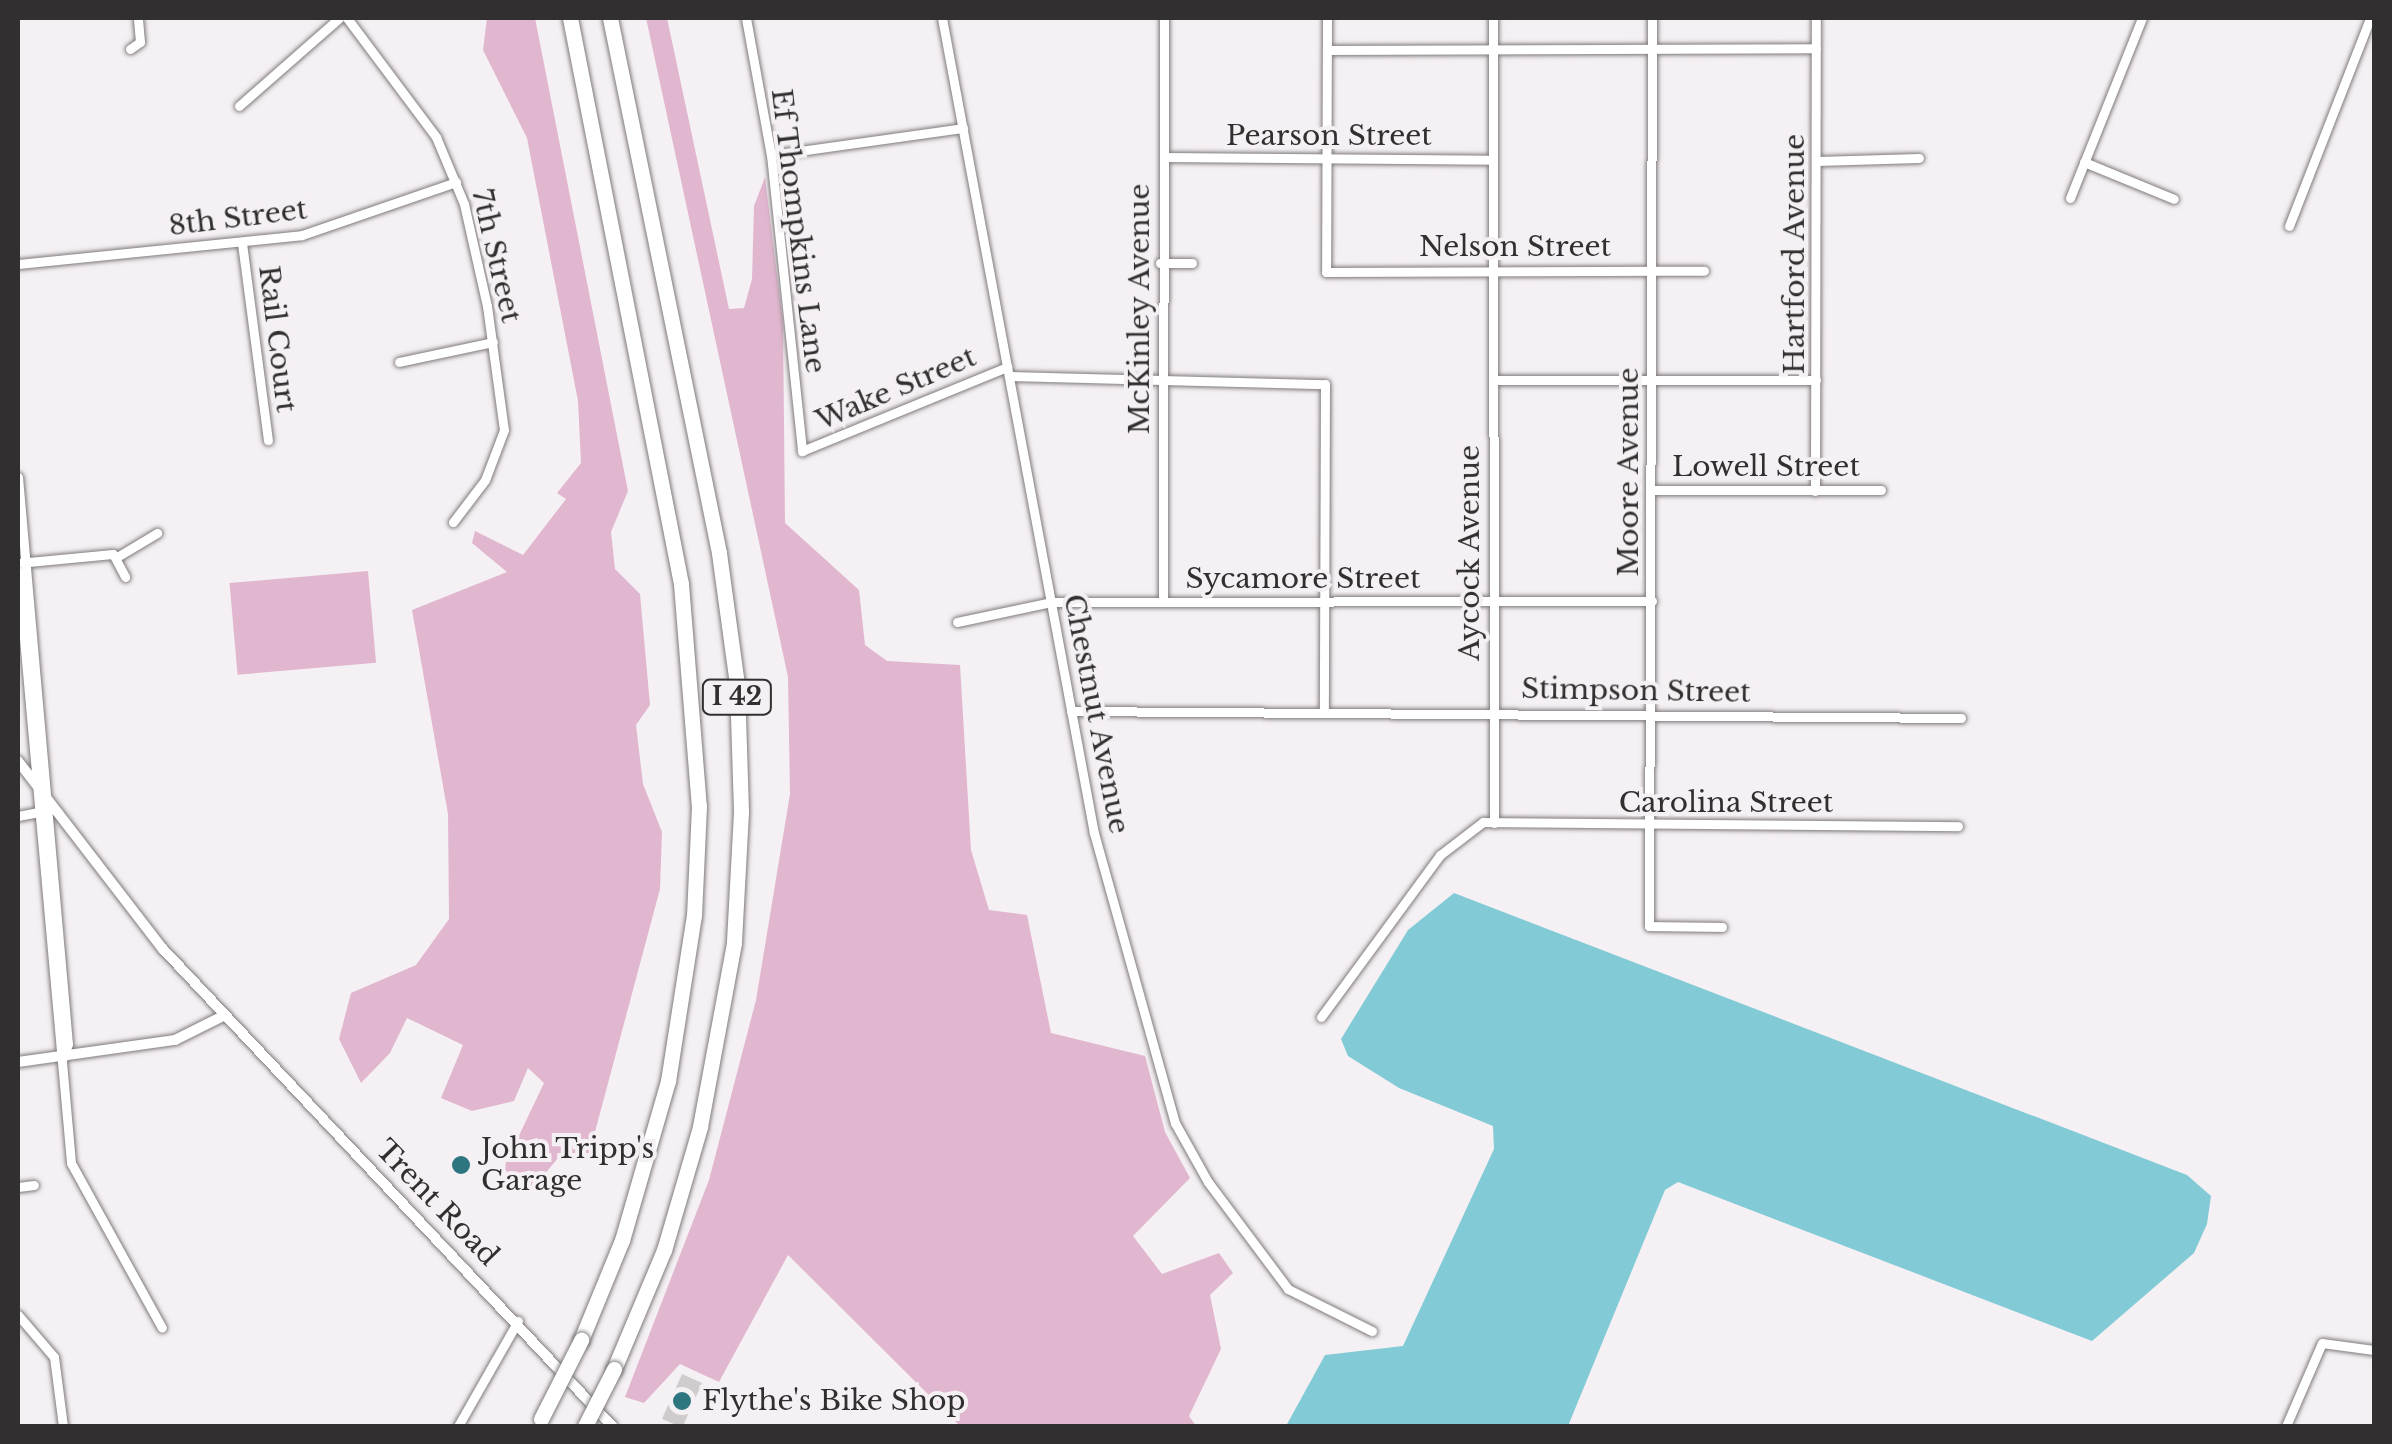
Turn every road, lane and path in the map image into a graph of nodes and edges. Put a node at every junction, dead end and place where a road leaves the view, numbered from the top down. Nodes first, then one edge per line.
1 (138, 18) edge
2 (339, 18) edge
3 (347, 18) edge
4 (570, 18) edge
5 (610, 18) edge
6 (746, 18) edge
7 (942, 18) edge
8 (1164, 18) edge
9 (1327, 18) edge
10 (1493, 18) edge
11 (1652, 18) edge
12 (1816, 18) edge
13 (2142, 18) edge
14 (2370, 18) edge
15 (1492, 48) junction
16 (1652, 48) junction
17 (1816, 48) junction
18 (130, 49) dead end
19 (1327, 50) junction
20 (239, 106) dead end
21 (963, 128) junction
22 (771, 155) junction
23 (1164, 157) junction
24 (1919, 158) dead end
25 (1328, 160) junction
26 (1493, 160) junction
27 (1818, 161) junction
28 (2084, 162) junction
29 (456, 182) junction
30 (2070, 198) dead end
31 (2174, 199) dead end
32 (2289, 226) dead end
33 (242, 243) junction
34 (1160, 263) junction
35 (1192, 263) dead end
36 (18, 264) edge
37 (1493, 267) junction
38 (1704, 271) dead end
39 (1652, 272) junction
40 (493, 342) junction
41 (399, 362) dead end
42 (1008, 371) junction
43 (1493, 380) junction
44 (1816, 380) junction
45 (1651, 382) junction
46 (1160, 383) junction
47 (268, 440) dead end
48 (802, 451) joint
49 (18, 477) edge
50 (1652, 490) junction
51 (1881, 490) dead end
52 (1815, 491) junction
53 (454, 522) dead end
54 (157, 533) dead end
55 (117, 557) junction
56 (20, 566) edge
57 (125, 577) dead end
58 (1493, 601) junction
59 (1652, 601) junction
60 (1051, 602) junction
61 (1164, 602) junction
62 (1328, 602) junction
63 (957, 622) dead end
64 (1492, 711) junction
65 (1071, 712) junction
66 (1324, 712) junction
67 (1651, 713) junction
68 (1960, 718) dead end
69 (18, 761) edge
70 (36, 788) junction
71 (45, 799) junction
72 (40, 812) junction
73 (18, 816) edge
74 (1494, 822) junction
75 (1651, 825) junction
76 (1958, 826) dead end
77 (1722, 927) dead end
78 (225, 1015) junction
79 (1320, 1016) dead end
80 (62, 1060) junction
81 (18, 1062) edge
82 (34, 1185) dead end
83 (18, 1187) edge
84 (18, 1315) edge
85 (518, 1321) junction
86 (162, 1328) dead end
87 (1372, 1331) dead end
88 (2374, 1350) edge
89 (539, 1422) edge
90 (62, 1426) edge
91 (458, 1426) edge
92 (584, 1426) edge
93 (612, 1426) edge
94 (2286, 1426) edge

1 - 18 street
2 - 20 street
3 - 29 street, 7th Street
4 - 89 highway, bridge
5 - 92 highway, I 42, bridge
6 - 22 street, Ef Thompkins Lane
7 - 21 street, Chestnut Avenue
8 - 23 street, McKinley Avenue
9 - 19 street
10 - 15 street, Aycock Avenue
11 - 16 street, Moore Avenue
12 - 17 street, Hartford Avenue
13 - 28 street
14 - 32 street
15 - 16 street
15 - 19 street
15 - 26 street, Aycock Avenue
16 - 17 street
16 - 39 street, Moore Avenue
17 - 27 street, Hartford Avenue
19 - 25 street
21 - 22 street
21 - 42 street, Chestnut Avenue
22 - 48 street, Ef Thompkins Lane
23 - 25 street, Pearson Street
23 - 34 street, McKinley Avenue
24 - 27 street
25 - 26 street, Pearson Street
25 - 37 street, Nelson Street
26 - 37 street, Aycock Avenue
27 - 44 street, Hartford Avenue
28 - 30 street
28 - 31 street
29 - 33 street, 8th Street
29 - 40 street, 7th Street
33 - 36 street, 8th Street
33 - 47 street, Rail Court
34 - 35 street
34 - 46 street, McKinley Avenue
37 - 39 street, Nelson Street
37 - 43 street, Aycock Avenue
38 - 39 street, Nelson Street
39 - 45 street, Moore Avenue
40 - 41 street
40 - 53 street, 7th Street
42 - 46 street, Wake Street
42 - 48 street, Wake Street
42 - 60 street, Chestnut Avenue
43 - 45 street
43 - 58 street, Aycock Avenue
44 - 45 street
44 - 52 street, Hartford Avenue
45 - 50 street, Moore Avenue
46 - 61 street, McKinley Avenue
46 - 62 street, Wake Street
49 - 56 street
50 - 52 street, Lowell Street
50 - 59 street, Moore Avenue
51 - 52 street, Lowell Street
54 - 55 street
55 - 56 street
55 - 57 street
56 - 70 street
56 - 71 street
58 - 59 street, Sycamore Street
58 - 62 street, Sycamore Street
58 - 64 street, Aycock Avenue
59 - 67 street, Moore Avenue
60 - 61 street, Sycamore Street
60 - 63 street, Sycamore Street
60 - 65 street, Chestnut Avenue
61 - 62 street, Sycamore Street
62 - 66 street
64 - 66 street, Stimpson Street
64 - 67 street, Stimpson Street
64 - 74 street, Aycock Avenue
65 - 66 street, Stimpson Street
65 - 87 street, Chestnut Avenue
67 - 68 street, Stimpson Street
67 - 75 street, Moore Avenue
69 - 70 street, Trent Road
70 - 71 street, Trent Road
70 - 72 street
71 - 78 street, Trent Road
71 - 80 street
72 - 73 street
72 - 80 street
74 - 75 street, Carolina Street
74 - 79 street
75 - 76 street, Carolina Street
75 - 77 street, Moore Avenue
78 - 80 street
78 - 85 street, Trent Road
80 - 81 street
80 - 86 street
82 - 83 street
84 - 90 street
85 - 91 street
85 - 93 street, Trent Road
88 - 94 street

